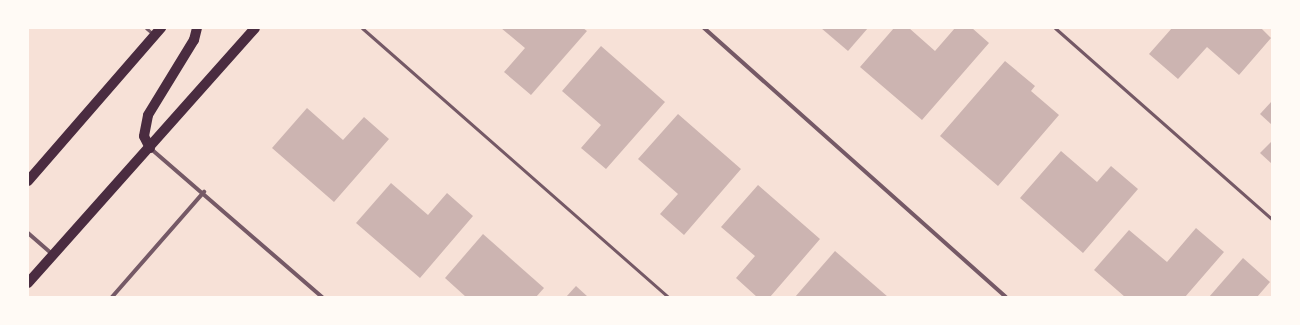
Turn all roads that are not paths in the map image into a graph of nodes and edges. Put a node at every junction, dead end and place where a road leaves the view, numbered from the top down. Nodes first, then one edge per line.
1 (146, 28) edge
2 (197, 28) edge
3 (255, 28) edge
4 (362, 28) edge
5 (704, 28) edge
6 (1054, 28) edge
7 (158, 32) edge
8 (150, 148) junction
9 (28, 181) edge
10 (204, 192) junction
11 (1272, 219) edge
12 (28, 233) edge
13 (53, 255) junction
14 (28, 283) edge
15 (112, 297) edge
16 (322, 297) edge
17 (668, 297) edge
18 (1006, 297) edge

1 - 7 lane
2 - 8 main road
3 - 8 main road
4 - 17 lane
5 - 18 street
6 - 11 lane
7 - 9 main road
8 - 10 street
8 - 13 main road
10 - 15 street
10 - 16 street
12 - 13 street
13 - 14 main road

